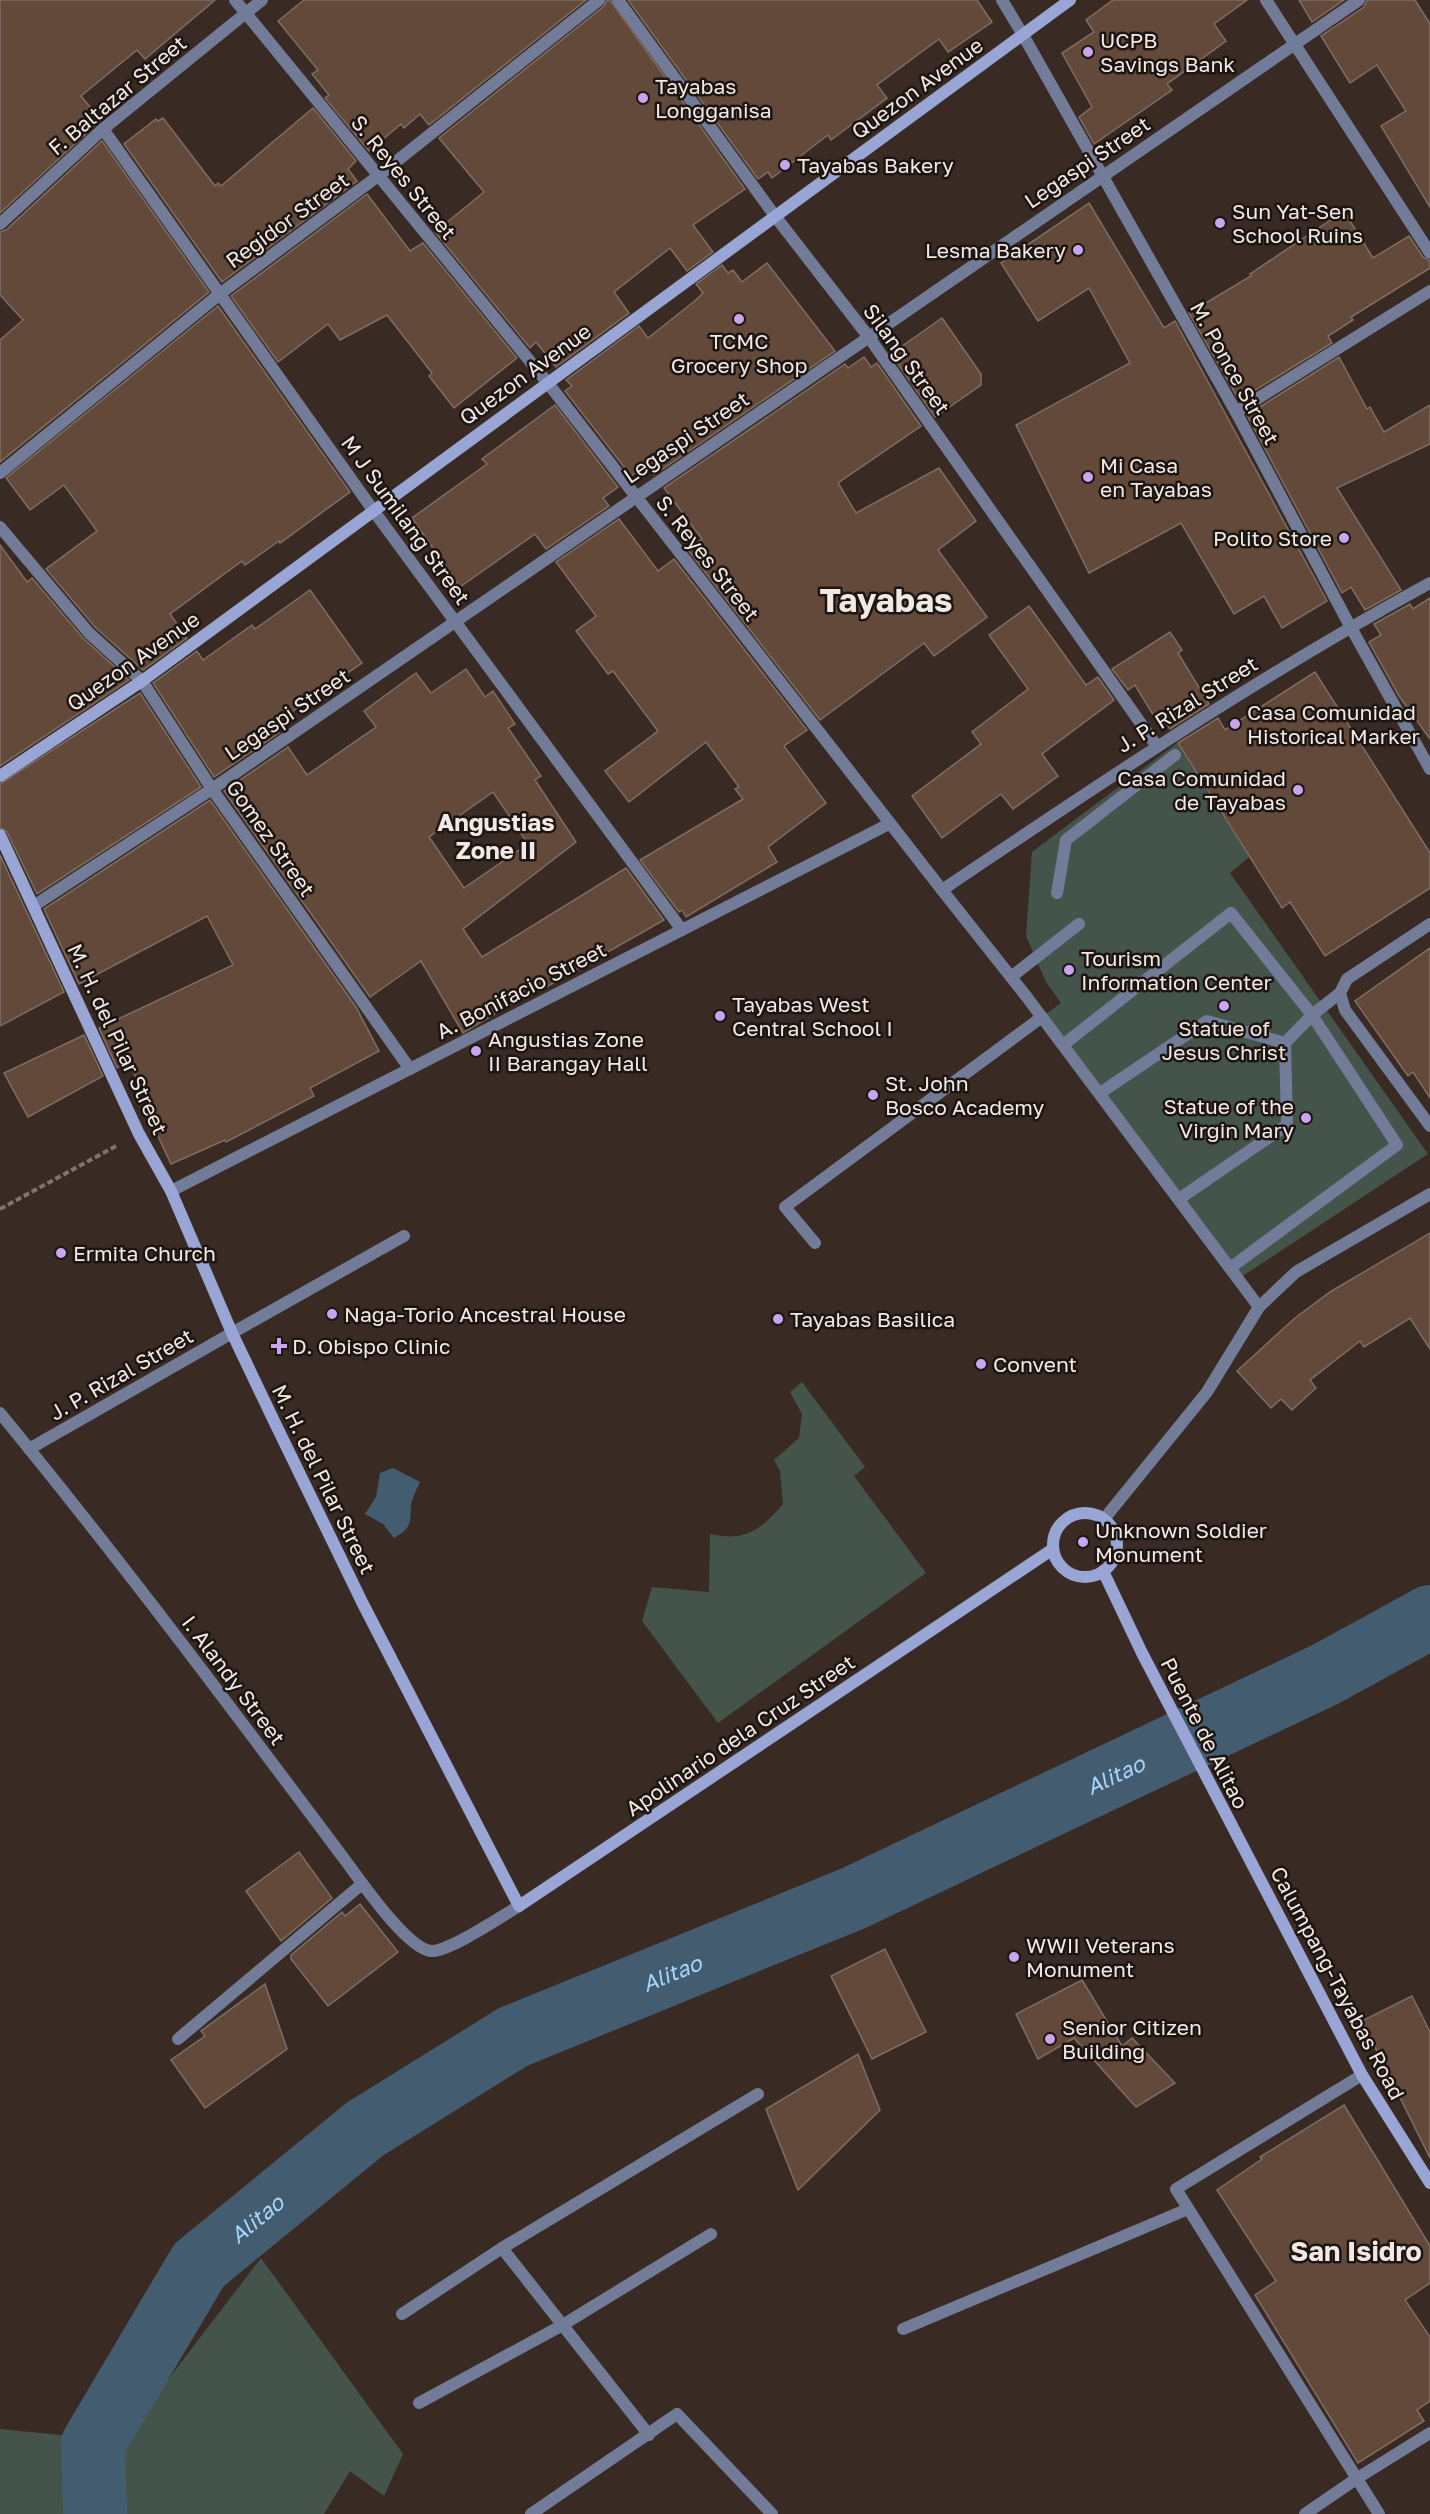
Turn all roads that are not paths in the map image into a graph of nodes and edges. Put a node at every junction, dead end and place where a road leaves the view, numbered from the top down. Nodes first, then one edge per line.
1 (235, 0) edge
2 (262, 0) edge
3 (599, 0) edge
4 (618, 0) edge
5 (1002, 0) edge
6 (1070, 0) edge
7 (1266, 0) edge
8 (1359, 0) edge
9 (246, 13) junction
10 (1023, 35) junction
11 (1295, 44) junction
12 (103, 129) junction
13 (378, 176) junction
14 (1100, 176) junction
15 (775, 216) junction
16 (0, 224) edge
17 (1430, 253) edge
18 (1430, 291) edge
19 (221, 293) junction
20 (868, 336) junction
21 (547, 382) junction
22 (1236, 412) junction
23 (0, 473) edge
24 (635, 496) junction
25 (373, 510) junction
26 (0, 527) edge
27 (1430, 583) edge
28 (455, 622) junction
29 (1350, 626) junction
30 (142, 681) junction
31 (1156, 745) junction
32 (1175, 755) dead end
33 (1430, 769) edge
34 (0, 776) edge
35 (212, 789) junction
36 (889, 824) junction
37 (0, 835) edge
38 (942, 890) junction
39 (1057, 893) dead end
40 (35, 905) junction
41 (1079, 924) dead end
42 (1430, 924) edge
43 (682, 930) junction
44 (1011, 977) junction
45 (1340, 993) junction
46 (1312, 1015) junction
47 (1042, 1017) junction
48 (1285, 1043) junction
49 (1063, 1045) junction
50 (410, 1069) junction
51 (1100, 1094) junction
52 (1430, 1126) edge
53 (171, 1191) junction
54 (1430, 1194) edge
55 (1179, 1199) junction
56 (404, 1236) dead end
57 (815, 1243) dead end
58 (1230, 1268) junction
59 (1259, 1307) junction
60 (232, 1334) junction
61 (0, 1413) edge
62 (29, 1449) junction
63 (1104, 1519) junction
64 (1053, 1550) junction
65 (1103, 1571) junction
66 (1234, 1831) joint
67 (363, 1884) junction
68 (519, 1906) junction
69 (447, 1949) joint
70 (178, 2039) dead end
71 (1362, 2075) junction
72 (758, 2094) dead end
73 (1430, 2183) edge
74 (1188, 2209) junction
75 (711, 2235) dead end
76 (502, 2248) junction
77 (402, 2314) dead end
78 (561, 2325) junction
79 (903, 2329) dead end
80 (419, 2403) dead end
81 (1430, 2433) edge
82 (649, 2435) junction
83 (1356, 2479) junction
84 (531, 2514) edge
85 (772, 2514) edge
86 (1305, 2514) edge
87 (1379, 2514) edge

1 - 9 street, S. Reyes Street
2 - 9 street, F. Baltazar Street
3 - 13 street, Regidor Street
4 - 15 street, Silang Street
5 - 10 street, M. Ponce Street
6 - 10 main road, Quezon Avenue
7 - 11 street
8 - 11 street, Legaspi Street
9 - 12 street, F. Baltazar Street
9 - 13 street, S. Reyes Street
10 - 14 street, M. Ponce Street
10 - 15 main road, Quezon Avenue
11 - 14 street, Legaspi Street
11 - 17 street
12 - 16 street, F. Baltazar Street
12 - 19 street, M J Sumilang Street
13 - 19 street, Regidor Street
13 - 21 street, S. Reyes Street
14 - 20 street, Legaspi Street
14 - 22 street, M. Ponce Street
15 - 20 street, Silang Street
15 - 21 main road, Quezon Avenue
18 - 22 street
19 - 23 street, Regidor Street
19 - 25 street, M J Sumilang Street
20 - 24 street, Legaspi Street
20 - 31 street, Silang Street
21 - 24 street, S. Reyes Street
21 - 25 main road, Quezon Avenue
22 - 29 street, M. Ponce Street
24 - 28 street, Legaspi Street
24 - 36 street, S. Reyes Street
25 - 28 street, M J Sumilang Street
25 - 30 main road, Quezon Avenue
26 - 30 street, Gomez Street
27 - 29 street, J. P. Rizal Street
28 - 35 street, Legaspi Street
28 - 43 street, M J Sumilang Street
29 - 31 street, J. P. Rizal Street
29 - 33 street, M. Ponce Street
30 - 34 main road, Quezon Avenue
30 - 35 street, Gomez Street
31 - 38 street, J. P. Rizal Street
32 - 39 street
35 - 40 street, Legaspi Street
35 - 50 street, Gomez Street
36 - 38 street, S. Reyes Street
36 - 43 street, A. Bonifacio Street
37 - 40 main road, M. H. del Pilar Street
38 - 44 street, S. Reyes Street
40 - 53 main road, M. H. del Pilar Street
41 - 44 street
42 - 45 street
43 - 50 street, A. Bonifacio Street
44 - 47 street, S. Reyes Street
45 - 46 street
45 - 52 street
46 - 48 street
46 - 49 street
46 - 58 street
47 - 49 street, S. Reyes Street
47 - 57 street
48 - 51 street
48 - 55 street
49 - 51 street, S. Reyes Street
50 - 53 street, A. Bonifacio Street
51 - 55 street, S. Reyes Street
53 - 60 main road, M. H. del Pilar Street
54 - 59 street
55 - 58 street, S. Reyes Street
56 - 60 street, J. P. Rizal Street
58 - 59 street, S. Reyes Street
59 - 63 street
60 - 62 street, J. P. Rizal Street
60 - 68 main road, M. H. del Pilar Street
61 - 62 street, I. Alandy Street
62 - 67 street, I. Alandy Street
63 - 64 main road
63 - 65 main road
64 - 65 main road
64 - 68 main road, Apolinario dela Cruz Street
65 - 66 main road, Puente de Alitao
66 - 71 main road, Calumpang-Tayabas Road
67 - 69 street, I. Alandy Street
67 - 70 street
68 - 69 street, Apolinario dela Cruz Street
71 - 73 main road, Calumpang-Tayabas Road
71 - 74 street
72 - 76 street
74 - 79 street
74 - 83 street
75 - 78 street
76 - 77 street
76 - 78 street
78 - 80 street
78 - 82 street
81 - 83 street
82 - 84 street
82 - 85 street
83 - 86 street
83 - 87 street

